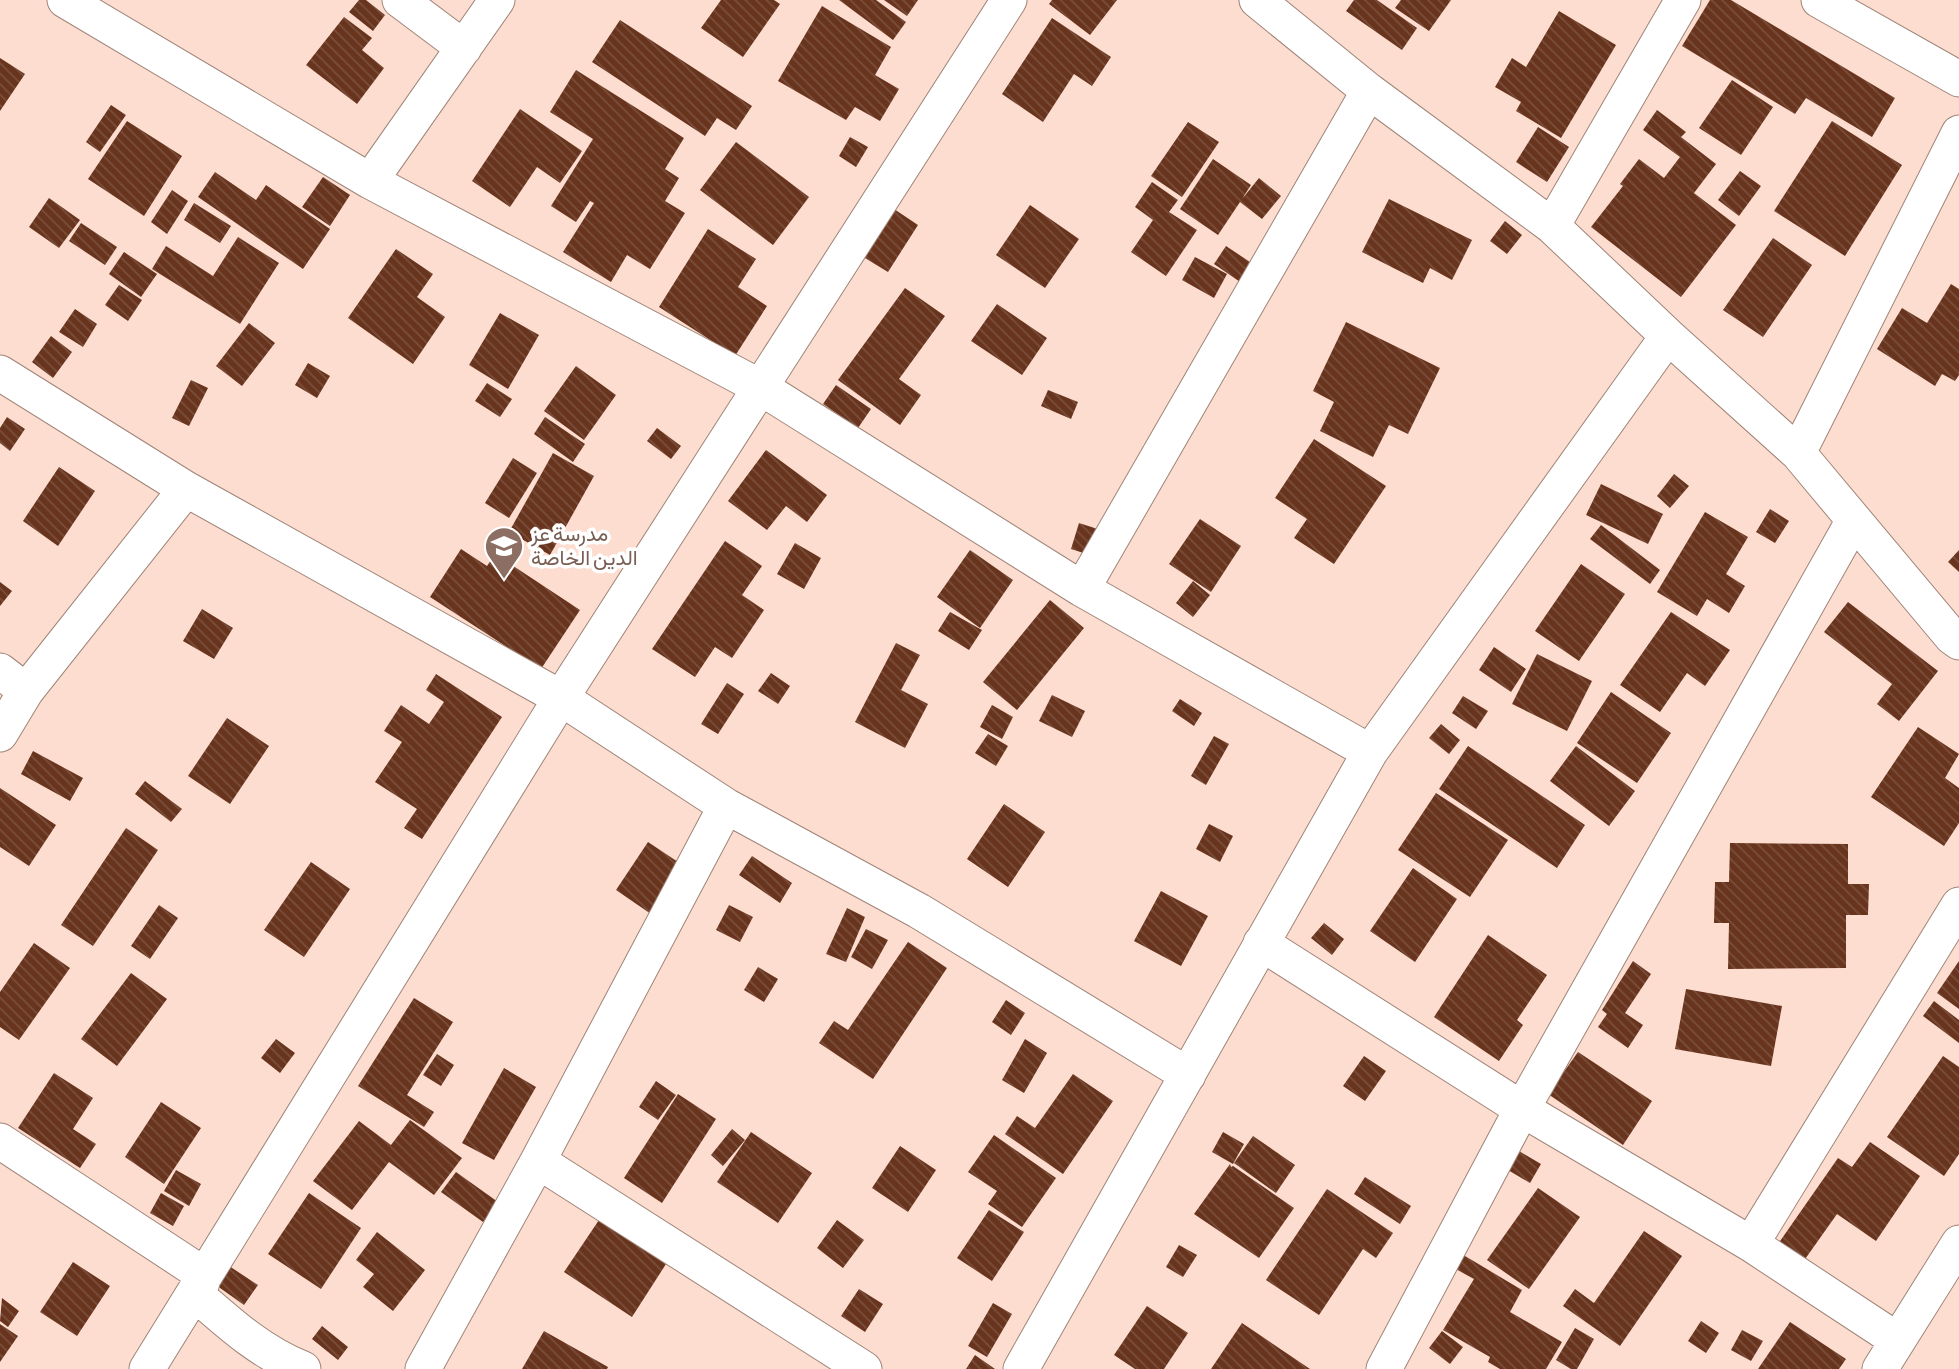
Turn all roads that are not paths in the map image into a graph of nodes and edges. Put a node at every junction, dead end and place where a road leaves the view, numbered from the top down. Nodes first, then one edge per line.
1 (65, 0) edge
2 (400, 0) edge
3 (497, 0) edge
4 (1009, 0) edge
5 (1257, 0) edge
6 (1683, 0) edge
7 (1819, 0) edge
8 (1299, 13) edge
9 (464, 48) junction
10 (1959, 79) edge
11 (1369, 91) junction
12 (1959, 133) edge
13 (370, 181) junction
14 (1552, 226) junction
15 (1668, 337) junction
16 (0, 373) edge
17 (760, 387) junction
18 (1798, 453) junction
19 (186, 489) junction
20 (1854, 520) junction
21 (1082, 589) junction
22 (1957, 636) edge
23 (13, 681) edge
24 (561, 698) junction
25 (0, 734) edge
26 (1370, 752) junction
27 (726, 806) junction
28 (1959, 905) edge
29 (1261, 943) junction
30 (1188, 1075) junction
31 (1522, 1109) junction
32 (0, 1141) edge
33 (538, 1161) junction
34 (1959, 1243) edge
35 (1751, 1244) junction
36 (204, 1275) junction
37 (1889, 1354) edge
38 (1391, 1366) edge
39 (147, 1369) edge
40 (303, 1369) edge
41 (423, 1369) edge
42 (864, 1369) edge
43 (1021, 1369) edge

1 - 13 street
2 - 9 street
3 - 9 street
4 - 17 street
5 - 8 street
6 - 14 street
7 - 10 street
8 - 11 street
9 - 13 street
11 - 14 street
11 - 21 street
12 - 18 street
13 - 17 street
14 - 15 street
15 - 18 street
15 - 26 street
16 - 19 street
17 - 21 street
17 - 24 street
18 - 20 street
19 - 23 street
19 - 24 street
20 - 22 street
20 - 31 street
21 - 26 street
23 - 25 street
24 - 27 street
24 - 36 street
26 - 29 street
27 - 30 street
27 - 33 street
28 - 35 street
29 - 30 street
29 - 31 street
30 - 43 street
31 - 35 street
31 - 38 street
32 - 36 street
33 - 41 street
33 - 42 street
34 - 37 street
35 - 37 street
36 - 39 street
36 - 40 street

